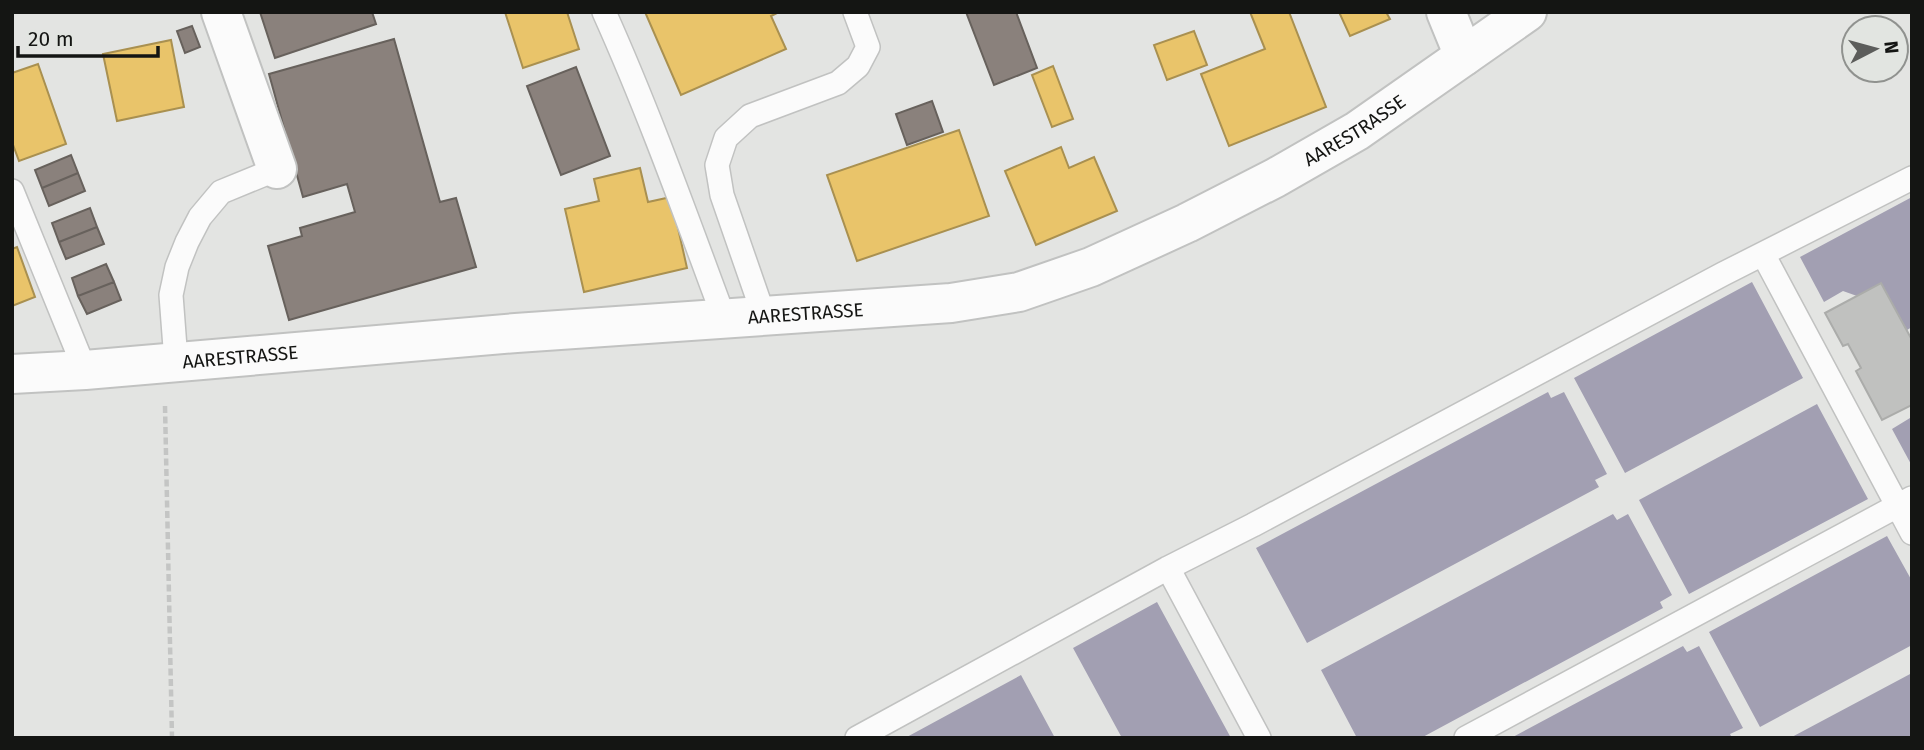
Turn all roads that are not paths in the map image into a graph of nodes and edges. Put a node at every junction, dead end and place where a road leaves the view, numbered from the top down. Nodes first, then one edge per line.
1 (221, 12) edge
2 (604, 12) edge
3 (855, 12) edge
4 (1446, 12) edge
5 (1527, 12) edge
6 (1464, 56) junction
7 (277, 169) joint
8 (1912, 177) edge
9 (12, 191) edge
10 (1763, 254) junction
11 (764, 316) junction
12 (724, 318) junction
13 (170, 362) junction
14 (85, 370) junction
15 (12, 374) edge
16 (1905, 502) edge
17 (1912, 533) edge
18 (1168, 568) junction
19 (857, 738) edge
20 (1259, 738) edge
21 (1466, 738) edge

1 - 7 street
2 - 12 lane
3 - 11 lane
4 - 6 street
5 - 6 street, AARESTRASSE
6 - 11 street, AARESTRASSE
7 - 13 lane
8 - 10 lane
9 - 14 lane
10 - 16 lane
10 - 18 lane
11 - 12 street, AARESTRASSE
12 - 13 street, AARESTRASSE
13 - 14 street, AARESTRASSE
14 - 15 street, AARESTRASSE
16 - 17 lane
16 - 21 lane
18 - 19 lane
18 - 20 lane

